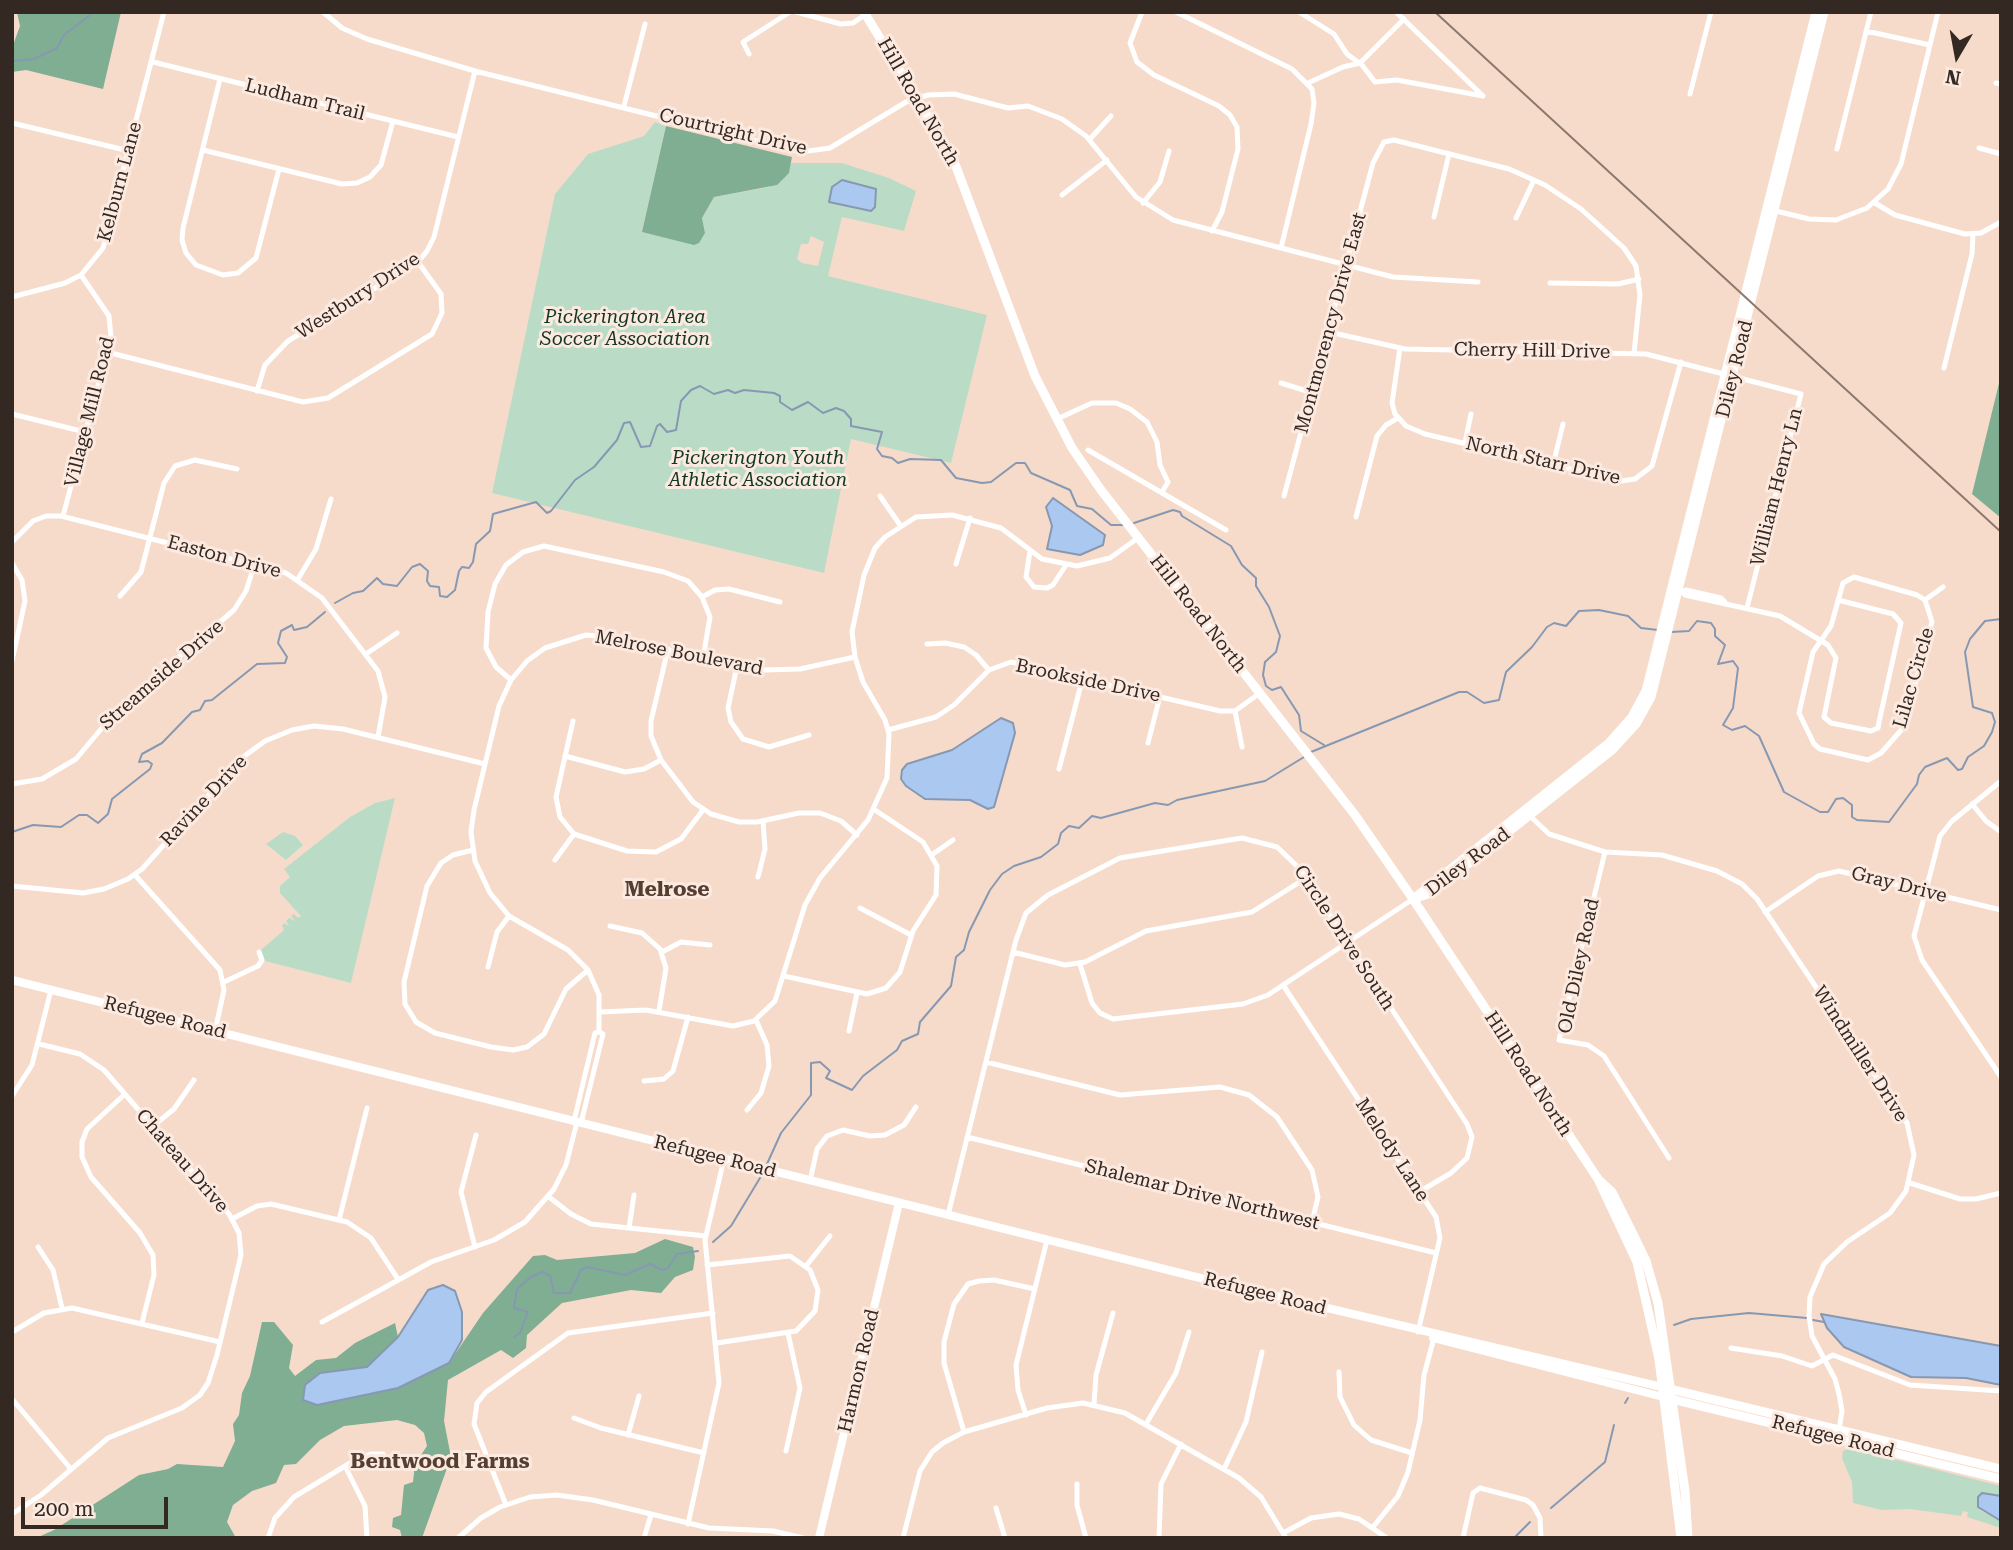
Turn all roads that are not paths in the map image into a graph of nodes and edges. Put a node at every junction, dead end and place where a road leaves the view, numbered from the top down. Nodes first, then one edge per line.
1 (164, 12) edge
2 (323, 12) edge
3 (790, 12) edge
4 (796, 12) edge
5 (1142, 12) edge
6 (1176, 12) edge
7 (1299, 12) edge
8 (1322, 12) edge
9 (1396, 12) edge
10 (1711, 12) edge
11 (1816, 12) edge
12 (1824, 12) edge
13 (1871, 12) edge
14 (1938, 12) edge
15 (865, 13) edge
16 (1404, 19) junction
17 (1318, 21) junction
18 (645, 24) dead end
19 (1866, 31) junction
20 (1930, 46) junction
21 (748, 54) dead end
22 (152, 62) junction
23 (1360, 63) junction
24 (475, 71) junction
25 (220, 79) junction
26 (1308, 83) junction
27 (1690, 94) dead end
28 (918, 98) junction
29 (624, 106) junction
30 (1111, 116) dead end
31 (393, 121) junction
32 (12, 123) edge
33 (458, 137) junction
34 (1090, 139) junction
35 (1979, 148) dead end
36 (1837, 149) dead end
37 (202, 150) junction
38 (129, 151) junction
39 (1169, 151) dead end
40 (1449, 154) junction
41 (2001, 154) edge
42 (1107, 160) junction
43 (279, 169) junction
44 (1534, 180) junction
45 (1062, 195) dead end
46 (1143, 203) junction
47 (1875, 203) junction
48 (1770, 210) junction
49 (1434, 217) dead end
50 (1516, 218) dead end
51 (2001, 222) edge
52 (1212, 231) junction
53 (1973, 234) junction
54 (1281, 248) junction
55 (418, 262) junction
56 (1346, 265) junction
57 (81, 275) junction
58 (1639, 279) junction
59 (1478, 282) dead end
60 (1550, 283) dead end
61 (12, 297) edge
62 (1329, 332) junction
63 (1400, 348) junction
64 (107, 352) junction
65 (1634, 353) junction
66 (1681, 362) junction
67 (1944, 369) dead end
68 (1729, 375) junction
69 (1281, 383) dead end
70 (257, 391) junction
71 (1313, 393) junction
72 (12, 414) edge
73 (1471, 414) dead end
74 (1398, 418) junction
75 (1056, 420) junction
76 (1563, 424) dead end
77 (85, 432) junction
78 (1465, 443) junction
79 (1088, 450) dead end
80 (1553, 465) junction
81 (237, 469) dead end
82 (1162, 492) junction
83 (880, 496) dead end
84 (1284, 496) dead end
85 (331, 499) dead end
86 (64, 516) junction
87 (1356, 517) dead end
88 (970, 518) junction
89 (900, 525) junction
90 (1226, 530) dead end
91 (150, 537) junction
92 (1138, 538) junction
93 (12, 542) edge
94 (1030, 551) junction
95 (255, 563) junction
96 (12, 564) edge
97 (956, 564) dead end
98 (1066, 565) junction
99 (298, 579) junction
100 (1943, 587) dead end
101 (1678, 591) junction
102 (120, 596) dead end
103 (702, 597) junction
104 (1838, 600) junction
105 (1925, 600) junction
106 (780, 602) dead end
107 (1747, 608) junction
108 (397, 633) dead end
109 (1821, 641) junction
110 (927, 644) dead end
111 (668, 649) junction
112 (366, 654) junction
113 (855, 657) junction
114 (703, 658) junction
115 (12, 661) edge
116 (737, 666) junction
117 (989, 670) junction
118 (1083, 677) junction
119 (512, 680) junction
120 (1260, 693) junction
121 (1160, 696) junction
122 (1235, 710) junction
123 (573, 721) dead end
124 (888, 730) junction
125 (809, 735) dead end
126 (378, 737) junction
127 (1148, 743) dead end
128 (1242, 747) dead end
129 (565, 756) junction
130 (661, 760) junction
131 (485, 764) junction
132 (1059, 769) dead end
133 (2001, 780) edge
134 (12, 784) edge
135 (1972, 804) junction
136 (703, 810) junction
137 (875, 810) junction
138 (1527, 813) junction
139 (764, 821) junction
140 (2001, 832) edge
141 (574, 834) junction
142 (857, 835) junction
143 (953, 840) dead end
144 (473, 850) junction
145 (1605, 852) junction
146 (933, 855) junction
147 (555, 860) dead end
148 (135, 875) junction
149 (758, 877) dead end
150 (1306, 878) junction
151 (12, 886) edge
152 (1924, 891) junction
153 (1413, 899) junction
154 (860, 908) dead end
155 (2001, 910) edge
156 (1765, 912) junction
157 (509, 916) junction
158 (610, 926) dead end
159 (911, 935) junction
160 (1348, 943) junction
161 (710, 945) dead end
162 (259, 952) dead end
163 (662, 952) junction
164 (1013, 953) junction
165 (1080, 964) junction
166 (488, 967) dead end
167 (587, 970) junction
168 (784, 976) junction
169 (12, 980) edge
170 (224, 982) junction
171 (1283, 985) junction
172 (51, 990) junction
173 (857, 993) junction
174 (659, 1011) junction
175 (600, 1012) junction
176 (688, 1017) junction
177 (756, 1020) junction
178 (215, 1031) junction
179 (849, 1031) dead end
180 (38, 1044) junction
181 (986, 1062) junction
182 (2001, 1077) edge
183 (194, 1080) dead end
184 (644, 1081) dead end
185 (125, 1094) junction
186 (12, 1096) edge
187 (916, 1107) dead end
188 (366, 1108) dead end
189 (747, 1110) dead end
190 (577, 1122) junction
191 (153, 1126) junction
192 (476, 1135) dead end
193 (967, 1137) junction
194 (1669, 1158) dead end
195 (724, 1159) junction
196 (810, 1181) junction
197 (1910, 1183) junction
198 (1419, 1192) junction
199 (2001, 1193) edge
200 (634, 1195) dead end
201 (549, 1197) junction
202 (899, 1203) junction
203 (948, 1215) junction
204 (232, 1219) junction
205 (339, 1220) junction
206 (1312, 1222) junction
207 (629, 1228) junction
208 (706, 1236) junction
209 (830, 1236) dead end
210 (1046, 1240) junction
211 (38, 1247) dead end
212 (475, 1247) junction
213 (1436, 1253) junction
214 (707, 1265) junction
215 (806, 1266) junction
216 (398, 1279) junction
217 (1035, 1289) junction
218 (62, 1308) junction
219 (713, 1313) junction
220 (1113, 1313) dead end
221 (322, 1322) dead end
222 (142, 1323) junction
223 (12, 1332) edge
224 (1189, 1332) dead end
225 (1419, 1332) junction
226 (789, 1333) junction
227 (1434, 1337) junction
228 (220, 1342) junction
229 (717, 1343) junction
230 (1731, 1348) dead end
231 (1262, 1352) dead end
232 (1825, 1361) junction
233 (1339, 1372) dead end
234 (2001, 1391) edge
235 (1667, 1393) junction
236 (639, 1396) dead end
237 (12, 1399) edge
238 (1094, 1404) junction
239 (1026, 1415) junction
240 (574, 1418) dead end
241 (1146, 1424) junction
242 (1839, 1431) junction
243 (964, 1432) junction
244 (628, 1435) junction
245 (1181, 1444) junction
246 (786, 1451) dead end
247 (704, 1453) junction
248 (1412, 1453) junction
249 (383, 1454) dead end
250 (345, 1466) junction
251 (71, 1469) junction
252 (1224, 1469) junction
253 (2001, 1469) edge
254 (2001, 1479) edge
255 (1077, 1484) dead end
256 (506, 1505) junction
257 (996, 1508) dead end
258 (12, 1514) edge
259 (651, 1515) junction
260 (688, 1524) junction
261 (1373, 1527) junction
262 (1284, 1535) edge
263 (268, 1538) edge
264 (367, 1538) edge
265 (458, 1538) edge
266 (644, 1538) edge
267 (803, 1538) edge
268 (819, 1538) edge
269 (903, 1538) edge
270 (1004, 1538) edge
271 (1086, 1538) edge
272 (1159, 1538) edge
273 (1387, 1538) edge
274 (1463, 1538) edge
275 (1541, 1538) edge
276 (1681, 1538) edge
277 (1688, 1538) edge

1 - 22 street, Kelburn Lane
2 - 24 street, Courtright Drive
3 - 21 street
4 - 15 street
5 - 52 street
6 - 26 street
7 - 17 street
8 - 17 street
9 - 16 street
10 - 27 street
11 - 48 main road, Diley Road
12 - 48 main road, Diley Road
13 - 19 street
14 - 20 street
15 - 28 main road, Hill Road North
16 - 23 street
16 - 23 street
17 - 23 street
18 - 29 street
19 - 20 street
19 - 36 street
20 - 47 street
22 - 25 street, Ludham Trail
22 - 38 street, Kelburn Lane
23 - 26 street
24 - 29 street, Courtright Drive
24 - 33 street, Westbury Drive
25 - 31 street, Ludham Trail
25 - 37 street
26 - 54 street
28 - 29 street, Courtright Drive
28 - 34 street, Courtright Drive
28 - 75 main road, Hill Road North
30 - 34 street
31 - 33 street, Ludham Trail
31 - 43 street
32 - 38 street
33 - 55 street, Westbury Drive
34 - 42 street, Courtright Drive
35 - 41 street
37 - 43 street
37 - 43 street
38 - 57 street, Kelburn Lane
39 - 46 street
40 - 44 street
40 - 49 street
40 - 56 street, Montmorency Drive East
42 - 45 street
42 - 46 street, Courtright Drive
44 - 50 street
44 - 58 street
46 - 52 street, Courtright Drive
47 - 48 street
47 - 53 street
48 - 68 main road, Diley Road
51 - 53 street
52 - 54 street, Courtright Drive
53 - 67 street
54 - 56 street, Courtright Drive
55 - 70 street, Westbury Drive
55 - 70 street
56 - 59 street, Courtright Drive
56 - 62 street, Montmorency Drive East
57 - 61 street
57 - 64 street, Village Mill Road
58 - 60 street
58 - 65 street
62 - 63 street, Cherry Hill Drive
62 - 71 street, Montmorency Drive East
63 - 65 street, Cherry Hill Drive
63 - 74 street
64 - 70 street
64 - 77 street, Village Mill Road
65 - 66 street, Cherry Hill Drive
66 - 68 street, Cherry Hill Drive
66 - 80 street, North Starr Drive
68 - 101 main road, Diley Road
68 - 107 street, William Henry Ln
69 - 71 street
71 - 84 street, Montmorency Drive East
72 - 77 street
73 - 78 street
74 - 78 street, North Starr Drive
74 - 87 street
75 - 82 street
75 - 92 main road, Hill Road North
76 - 80 street
77 - 86 street, Village Mill Road
78 - 80 street, North Starr Drive
79 - 82 street
81 - 91 street
82 - 90 street
83 - 89 street
85 - 99 street
86 - 91 street, Easton Drive
86 - 93 street, Easton Drive
88 - 89 street
88 - 94 street
88 - 97 street
89 - 113 street
91 - 95 street, Easton Drive
91 - 102 street
92 - 98 street
92 - 120 main road, Hill Road North
94 - 98 street
94 - 98 street
95 - 99 street, Easton Drive
95 - 134 street, Streamside Drive
96 - 115 street
99 - 112 street, Easton Drive
100 - 105 street
101 - 107 street
101 - 138 main road, Diley Road
103 - 106 street
103 - 114 street
103 - 119 street
104 - 105 street, Lilac Circle
104 - 109 street, Lilac Circle
104 - 109 street
105 - 109 street, Lilac Circle
107 - 109 street
108 - 112 street
110 - 117 street
111 - 114 street, Melrose Boulevard
111 - 119 street, Melrose Boulevard
111 - 130 street
112 - 126 street, Easton Drive
113 - 116 street, Melrose Boulevard
113 - 124 street
114 - 116 street, Melrose Boulevard
116 - 125 street
117 - 118 street, Brookside Drive
117 - 124 street, Brookside Drive
118 - 121 street, Brookside Drive
118 - 132 street
119 - 131 street, Melrose Boulevard
120 - 122 street
120 - 153 main road, Hill Road North
121 - 122 street, Brookside Drive
121 - 127 street
122 - 128 street
123 - 129 street
124 - 137 street
126 - 131 street, Ravine Drive
126 - 148 street, Ravine Drive
129 - 130 street
129 - 141 street
130 - 136 street
131 - 144 street, Melrose Boulevard
133 - 135 street
135 - 140 street
135 - 152 street
136 - 139 street
136 - 141 street
137 - 142 street
137 - 146 street
138 - 145 street, Windmiller Drive
138 - 153 main road, Diley Road
139 - 142 street
139 - 149 street
141 - 147 street
142 - 168 street
143 - 146 street
144 - 157 street, Melrose Boulevard
144 - 167 street
145 - 156 street, Windmiller Drive
145 - 194 street, Old Diley Road
146 - 159 street
148 - 151 street, Ravine Drive
148 - 170 street
150 - 160 street, Circle Drive South
150 - 164 street, Circle Drive South
150 - 165 street
152 - 155 street, Gray Drive
152 - 156 street, Gray Drive
152 - 182 street
153 - 160 street
153 - 235 main road, Hill Road North
154 - 159 street
156 - 197 street, Windmiller Drive
157 - 166 street
157 - 167 street, Melrose Boulevard
158 - 163 street
159 - 173 street
160 - 171 street
160 - 198 street, Circle Drive South
161 - 163 street
162 - 170 street
163 - 174 street
164 - 165 street
164 - 181 street, Circle Drive South
165 - 171 street
167 - 175 street, Melrose Boulevard
168 - 173 street
168 - 177 street
169 - 172 main road, Refugee Road
170 - 178 street
171 - 198 street, Melody Lane
172 - 178 main road, Refugee Road
172 - 180 street
173 - 179 street
174 - 175 street
174 - 176 street
175 - 190 street, Melrose Boulevard
176 - 177 street
176 - 184 street
177 - 189 street
178 - 190 main road, Refugee Road
180 - 185 street, Chateau Drive
180 - 186 street
181 - 193 street, Circle Drive South
181 - 206 street
183 - 191 street
185 - 191 street, Chateau Drive
185 - 222 street
187 - 196 street
188 - 205 street
190 - 195 main road, Refugee Road
190 - 201 street, Melrose Boulevard
191 - 204 street, Chateau Drive
192 - 212 street
193 - 203 street, Circle Drive South
193 - 206 street, Shalemar Drive Northwest
195 - 196 main road, Refugee Road
195 - 208 street
196 - 202 main road, Refugee Road
197 - 199 street
197 - 232 street, Windmiller Drive
198 - 213 street, Melody Lane
200 - 207 street
201 - 207 street
201 - 212 street, Melrose Boulevard
202 - 203 main road, Refugee Road
202 - 268 main road, Harmon Road
203 - 210 main road, Refugee Road
204 - 205 street
204 - 228 street, Chateau Drive
205 - 216 street
206 - 213 street, Shalemar Drive Northwest
207 - 208 street
208 - 214 street
209 - 215 street
210 - 217 street
210 - 225 main road, Refugee Road
211 - 218 street
212 - 216 street, Melrose Boulevard
213 - 225 street, Melody Lane
214 - 215 street
214 - 219 street
215 - 226 street
216 - 221 street, Melrose Boulevard
217 - 239 street
217 - 243 street
218 - 222 street
218 - 223 street
219 - 229 street
219 - 256 street
220 - 238 street
222 - 228 street
224 - 241 street
225 - 227 main road, Refugee Road
226 - 229 street
226 - 246 street
227 - 235 main road, Refugee Road
227 - 235 main road, Refugee Road
227 - 248 street
228 - 251 street, Chateau Drive
229 - 247 street
230 - 232 street
231 - 252 street
232 - 234 street
232 - 242 street, Windmiller Drive
233 - 248 street
235 - 242 main road, Refugee Road
235 - 254 main road, Refugee Road
235 - 276 main road
235 - 277 main road
236 - 244 street
237 - 251 street
238 - 239 street
238 - 241 street
239 - 243 street
240 - 244 street
241 - 245 street
242 - 253 main road, Refugee Road
243 - 269 street
244 - 247 street
245 - 252 street
245 - 272 street
247 - 260 street
248 - 261 street
249 - 250 street
250 - 263 street
250 - 264 street
251 - 258 street, Chateau Drive
252 - 262 street
255 - 271 street
256 - 259 street
256 - 265 street
257 - 270 street
259 - 260 street
259 - 266 street
260 - 267 street
261 - 262 street
261 - 273 street
274 - 275 street

